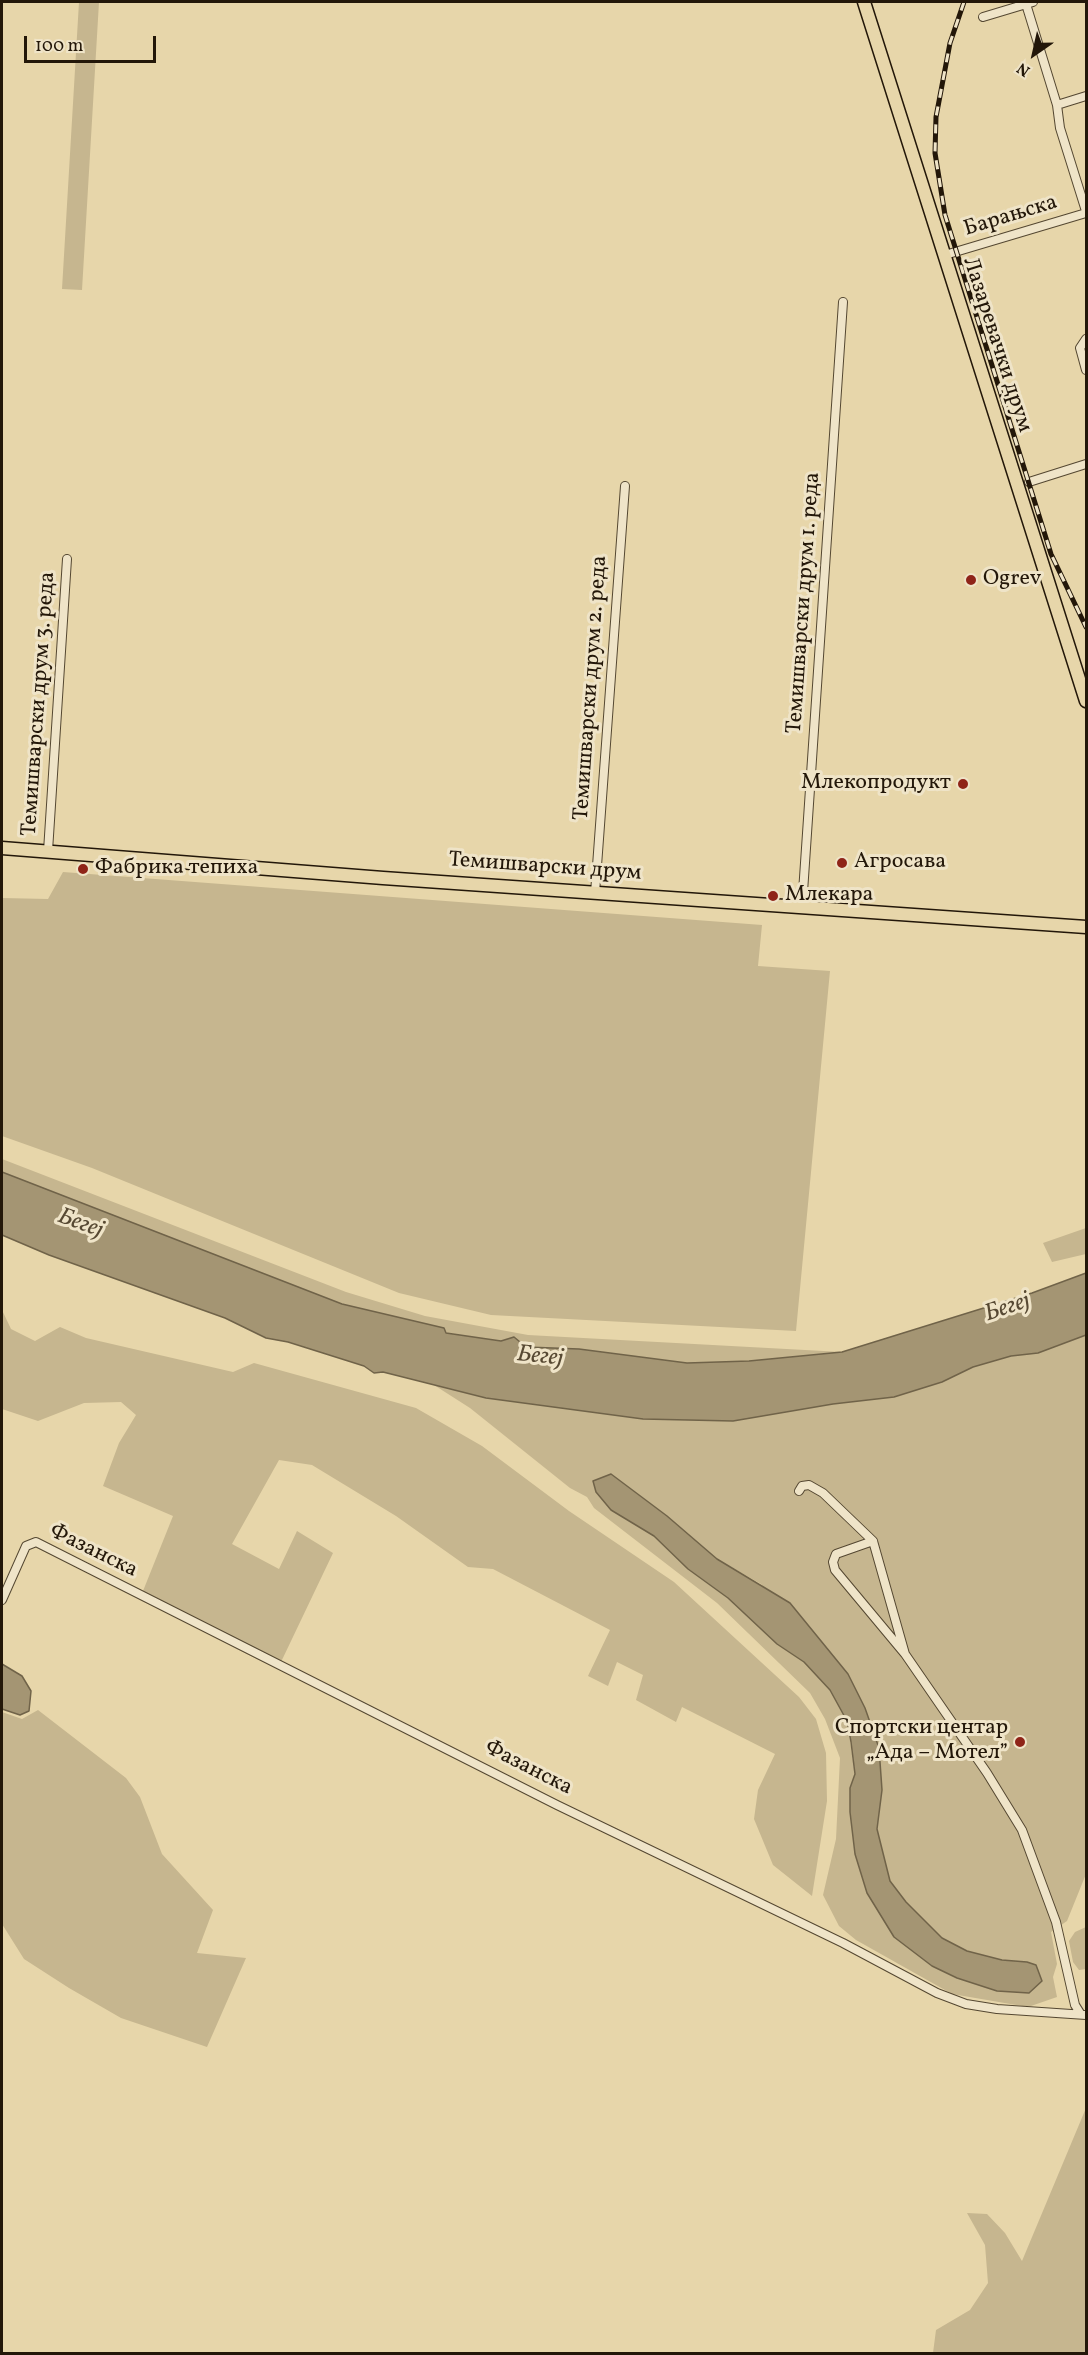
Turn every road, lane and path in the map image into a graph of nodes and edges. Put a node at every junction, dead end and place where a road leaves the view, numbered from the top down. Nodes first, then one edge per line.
1 (864, 2) edge
2 (1029, 3) edge
3 (983, 17) dead end
4 (1086, 96) edge
5 (1057, 105) junction
6 (1086, 212) edge
7 (945, 255) junction
8 (843, 302) dead end
9 (1086, 339) edge
10 (1086, 370) edge
11 (1086, 464) edge
12 (1029, 482) dead end
13 (625, 486) dead end
14 (67, 559) dead end
15 (1086, 702) edge
16 (2, 848) edge
17 (48, 851) junction
18 (595, 893) junction
19 (802, 907) junction
20 (1086, 927) edge
21 (799, 1491) dead end
22 (873, 1541) junction
23 (2, 1600) edge
24 (905, 1654) junction
25 (1083, 2014) edge

1 - 7 main road, Лазаревачки друм
2 - 3 street
2 - 5 street
4 - 5 street
5 - 6 street
6 - 7 street, Барањска
7 - 15 main road, Лазаревачки друм
8 - 19 street, Темишварски друм 1. реда
9 - 10 street
11 - 12 street
13 - 18 street, Темишварски друм 2. реда
14 - 17 street, Темишварски друм 3. реда
16 - 17 main road, Темишварски друм
17 - 18 main road, Темишварски друм
18 - 19 main road, Темишварски друм
19 - 20 main road, Темишварски друм
21 - 22 street
22 - 24 street
22 - 24 street
23 - 25 street, Фазанска
24 - 25 street

